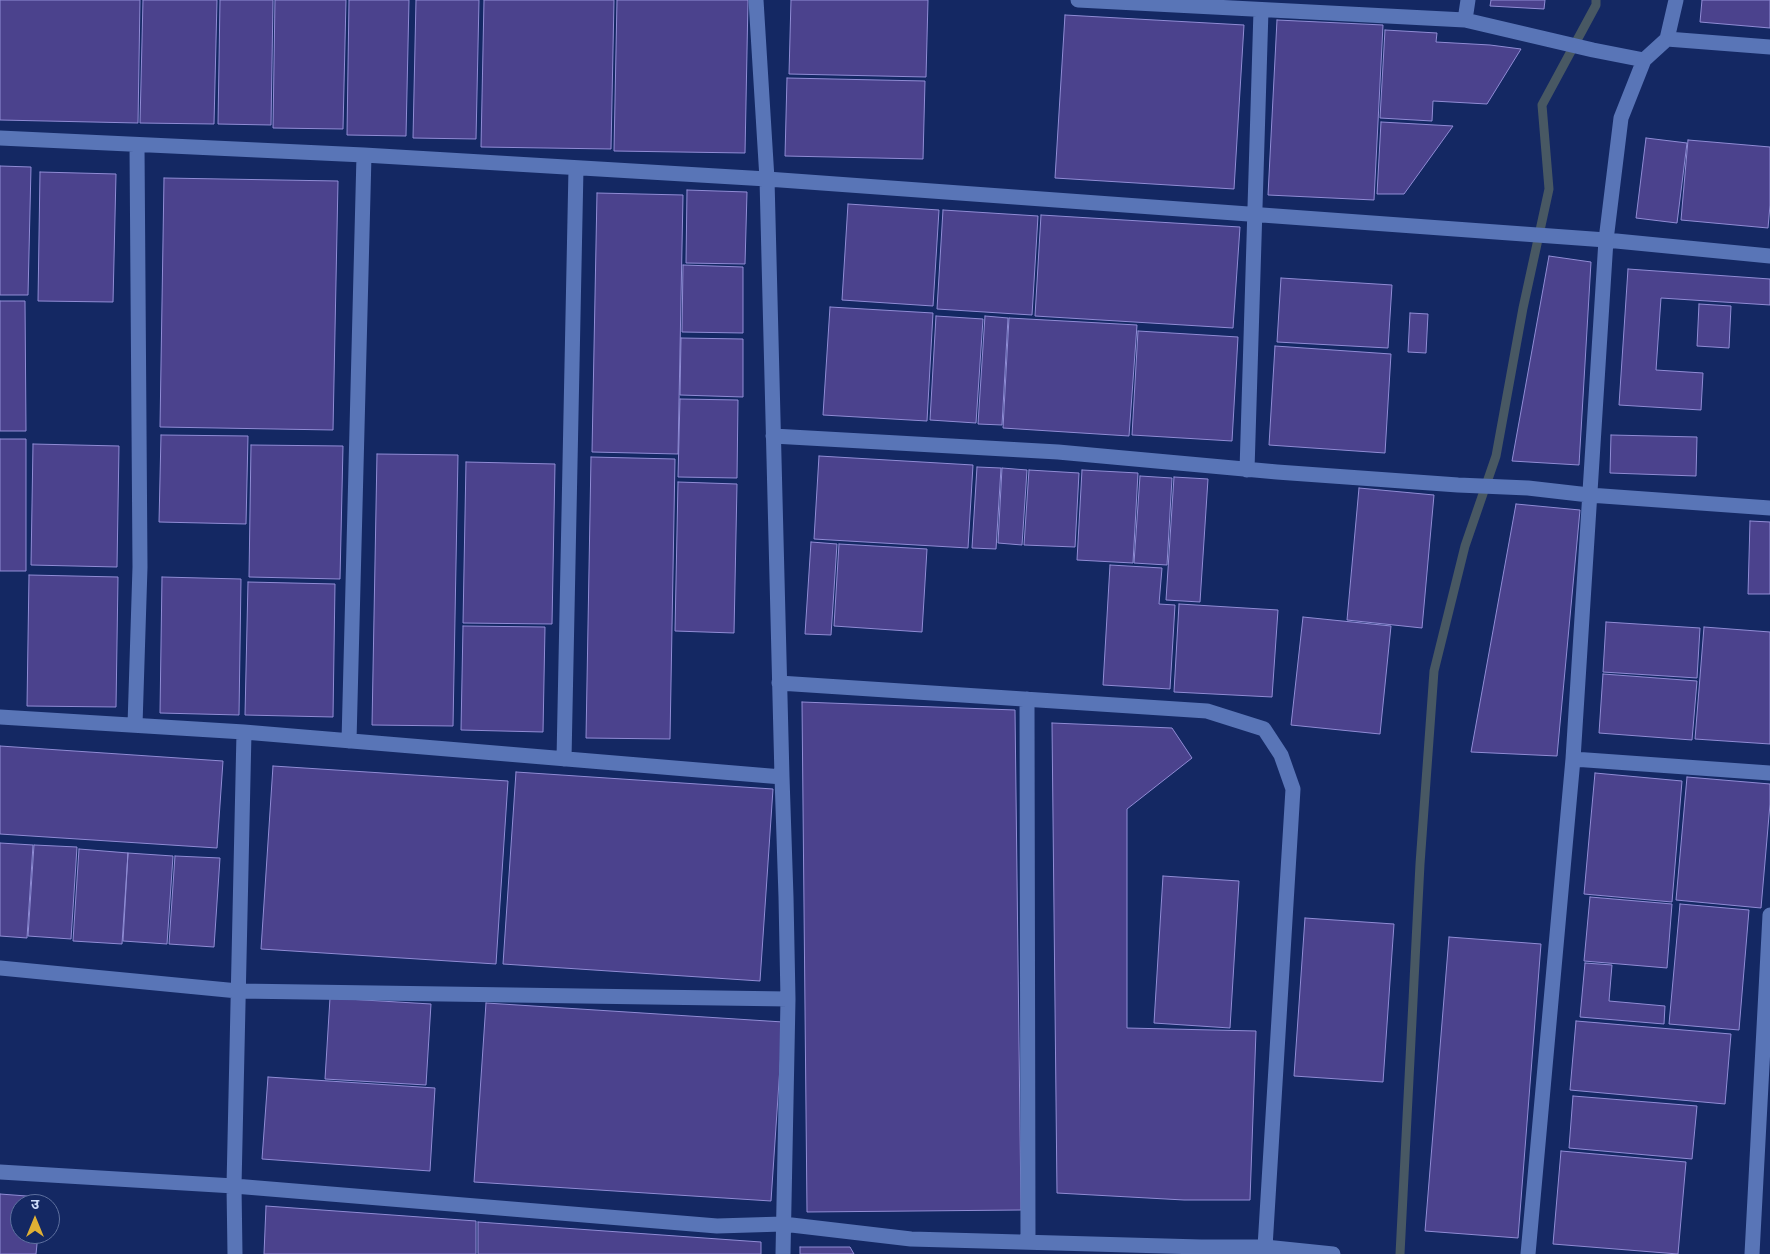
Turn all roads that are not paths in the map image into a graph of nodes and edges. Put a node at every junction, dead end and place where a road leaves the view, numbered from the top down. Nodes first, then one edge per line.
1 (756, 0) edge
2 (1078, 0) edge
3 (1468, 0) edge
4 (1676, 0) edge
5 (1261, 10) junction
6 (1465, 20) junction
7 (1667, 39) junction
8 (1770, 47) edge
9 (1644, 60) junction
10 (0, 138) edge
11 (137, 145) junction
12 (364, 155) junction
13 (576, 168) junction
14 (767, 179) junction
15 (1256, 214) junction
16 (1606, 240) junction
17 (1770, 256) edge
18 (773, 436) junction
19 (1247, 470) junction
20 (1588, 495) junction
21 (1770, 508) edge
22 (779, 683) junction
23 (1027, 699) junction
24 (0, 718) edge
25 (135, 725) junction
26 (244, 732) junction
27 (349, 741) junction
28 (564, 759) junction
29 (1573, 759) junction
30 (1770, 773) edge
31 (782, 777) junction
32 (1770, 915) edge
33 (0, 968) edge
34 (238, 991) junction
35 (788, 1000) junction
36 (1767, 1027) edge
37 (0, 1172) edge
38 (234, 1186) junction
39 (783, 1224) junction
40 (1028, 1242) junction
41 (1265, 1246) junction
42 (235, 1254) edge
43 (783, 1254) edge
44 (1332, 1254) edge
45 (1528, 1254) edge
46 (1752, 1254) edge

1 - 14 street
2 - 5 street
3 - 6 street
4 - 7 street
5 - 6 street
5 - 15 street
6 - 9 street
7 - 8 street
7 - 9 street
9 - 16 street
10 - 11 street
11 - 12 street
11 - 25 street
12 - 13 street
12 - 27 street
13 - 14 street
13 - 28 street
14 - 15 street
14 - 18 street
15 - 16 street
15 - 19 street
16 - 17 street
16 - 20 street
18 - 19 street
18 - 22 street
19 - 20 street
20 - 21 street
20 - 29 street
22 - 23 street
22 - 31 street
23 - 40 street
23 - 41 street
24 - 25 street
25 - 26 street
26 - 27 street
26 - 34 street
27 - 28 street
28 - 31 street
29 - 30 street
29 - 45 street
31 - 35 street
32 - 36 street
33 - 34 street
34 - 35 street
34 - 38 street
35 - 39 street
36 - 46 street
37 - 38 street
38 - 39 street
38 - 42 street
39 - 40 street
39 - 43 street
40 - 41 street
41 - 44 street

